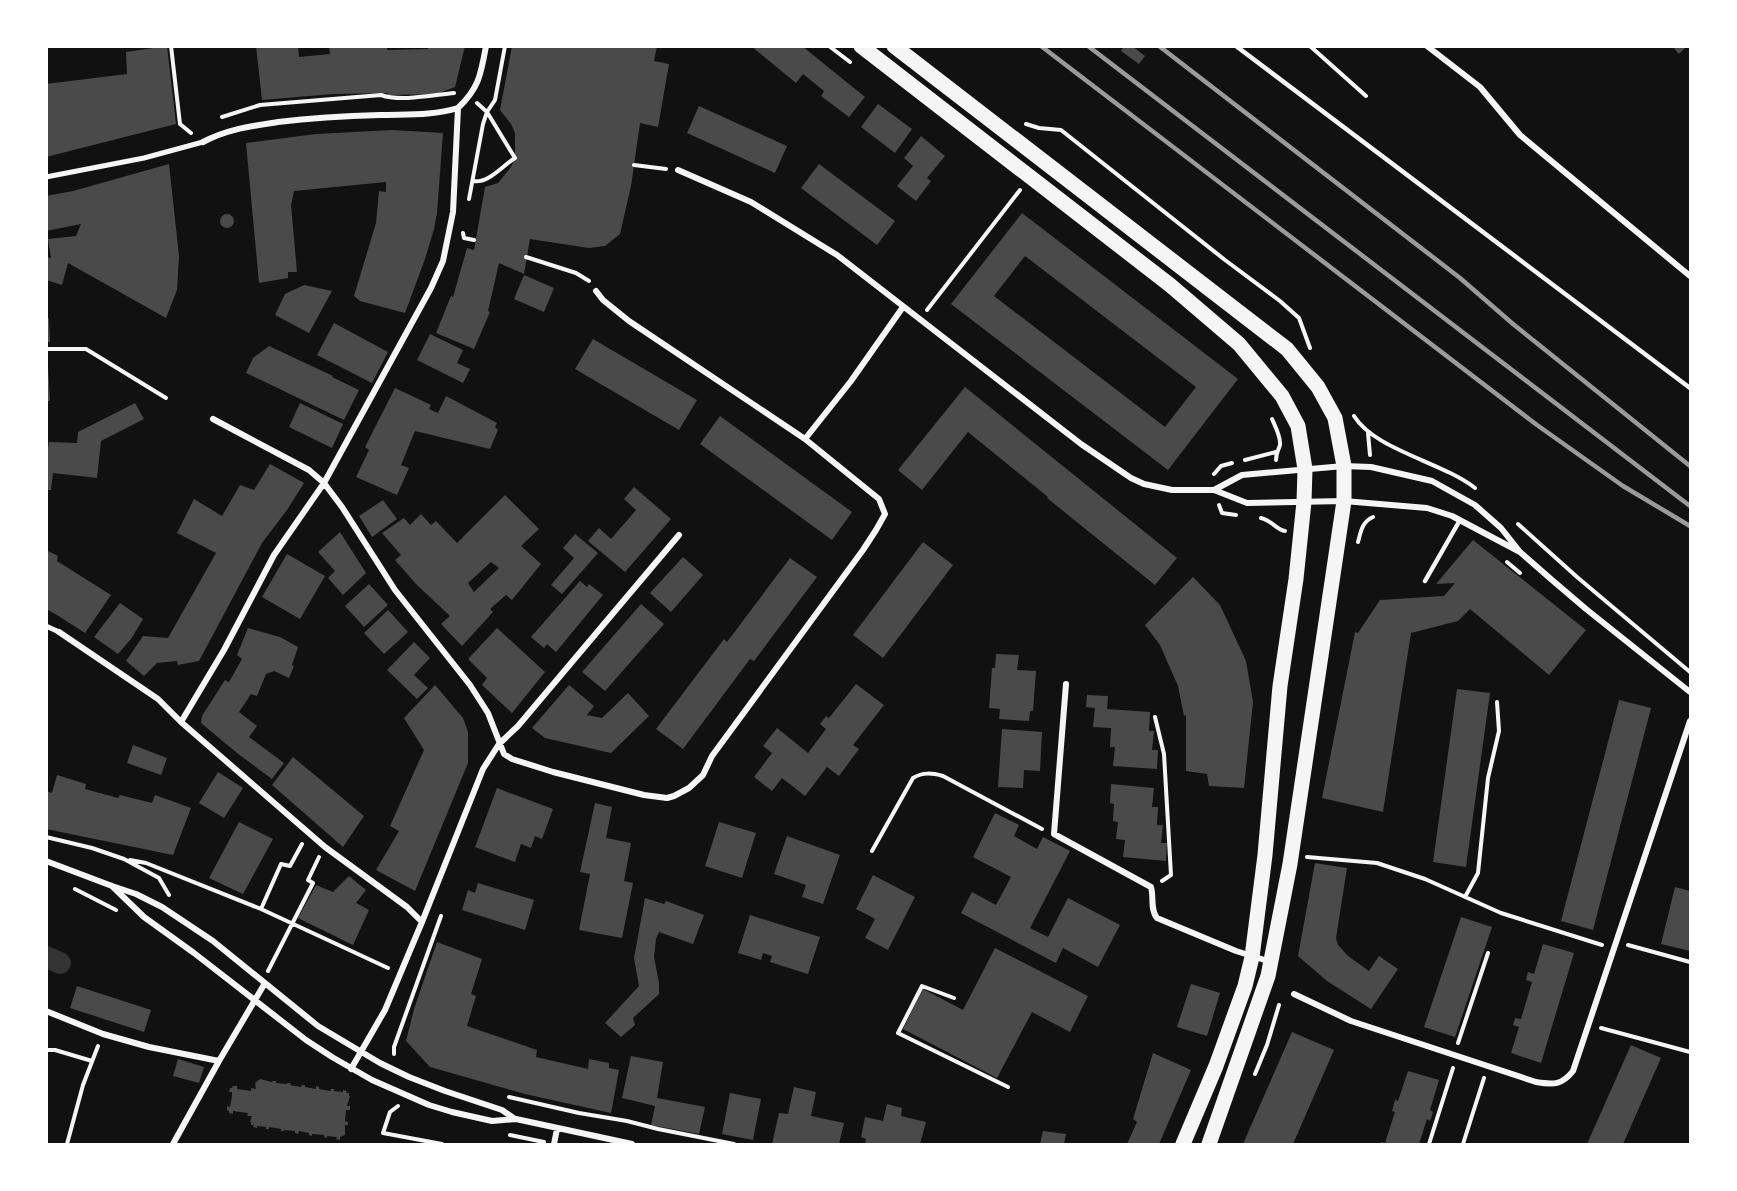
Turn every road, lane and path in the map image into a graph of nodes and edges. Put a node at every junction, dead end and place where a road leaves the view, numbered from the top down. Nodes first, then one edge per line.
1 (171, 46) edge
2 (486, 46) edge
3 (505, 46) edge
4 (861, 46) edge
5 (894, 46) edge
6 (1236, 46) edge
7 (1310, 46) edge
8 (1426, 46) edge
9 (1366, 96) dead end
10 (458, 108) junction
11 (487, 112) junction
12 (1039, 128) dead end
13 (203, 142) junction
14 (634, 165) dead end
15 (678, 170) joint
16 (46, 177) edge
17 (472, 181) junction
18 (1020, 190) dead end
19 (468, 203) dead end
20 (526, 257) dead end
21 (1690, 276) edge
22 (596, 291) joint
23 (903, 307) junction
24 (919, 320) junction
25 (46, 349) edge
26 (1311, 350) dead end
27 (1690, 388) edge
28 (166, 398) dead end
29 (1351, 411) dead end
30 (213, 419) dead end
31 (1368, 432) dead end
32 (805, 439) junction
33 (1279, 440) dead end
34 (1276, 452) dead end
35 (1344, 466) junction
36 (1305, 469) junction
37 (324, 483) junction
38 (1214, 490) junction
39 (1344, 501) junction
40 (1304, 502) junction
41 (1377, 517) dead end
42 (1460, 520) junction
43 (1281, 530) dead end
44 (679, 535) dead end
45 (1284, 540) dead end
46 (1357, 543) dead end
47 (1520, 552) junction
48 (1504, 560) dead end
49 (1523, 575) dead end
50 (1425, 580) dead end
51 (46, 626) edge
52 (59, 632) joint
53 (1066, 684) dead end
54 (1690, 692) edge
55 (1497, 702) dead end
56 (1155, 717) dead end
57 (1690, 721) edge
58 (181, 722) junction
59 (499, 744) junction
60 (308, 833) junction
61 (1054, 834) junction
62 (325, 847) junction
63 (872, 851) dead end
64 (1304, 857) dead end
65 (124, 860) dead end
66 (46, 861) edge
67 (112, 886) junction
68 (1151, 887) junction
69 (1465, 897) junction
70 (261, 909) junction
71 (422, 922) junction
72 (292, 923) junction
73 (1616, 945) junction
74 (1488, 953) dead end
75 (1252, 957) junction
76 (1270, 962) junction
77 (1690, 962) edge
78 (268, 969) dead end
79 (400, 974) junction
80 (265, 983) junction
81 (1294, 994) dead end
82 (954, 998) dead end
83 (256, 1000) junction
84 (46, 1011) edge
85 (1589, 1024) junction
86 (103, 1034) junction
87 (46, 1050) edge
88 (361, 1052) junction
89 (1690, 1052) edge
90 (1455, 1055) junction
91 (92, 1061) junction
92 (219, 1061) junction
93 (1488, 1066) junction
94 (351, 1069) junction
95 (1008, 1087) dead end
96 (505, 1096) dead end
97 (399, 1106) dead end
98 (516, 1119) junction
99 (557, 1128) junction
100 (67, 1144) edge
101 (173, 1144) edge
102 (442, 1144) edge
103 (554, 1144) edge
104 (632, 1144) edge
105 (734, 1144) edge
106 (1183, 1144) edge
107 (1209, 1144) edge
108 (1430, 1144) edge
109 (1463, 1144) edge

1 - 13 path
2 - 10 street
3 - 11 path
4 - 36 main road
5 - 35 main road
6 - 27 lane
7 - 9 path
8 - 21 street
10 - 13 street
10 - 37 street
11 - 17 path
11 - 17 path
12 - 26 path
13 - 16 street
14 - 15 path
15 - 23 street
17 - 19 path
18 - 24 path
20 - 22 path
22 - 32 street
23 - 24 street
23 - 32 street
24 - 38 street
25 - 28 path
29 - 31 path
30 - 37 street
32 - 59 street
33 - 34 path
35 - 36 street
35 - 39 main road
35 - 47 street
36 - 38 street
36 - 40 main road
37 - 58 street
37 - 59 street
38 - 40 street
39 - 40 street
39 - 42 street
39 - 76 main road
40 - 75 main road
41 - 46 path
42 - 47 street
42 - 50 lane
43 - 45 path
44 - 59 street
47 - 54 street
48 - 49 path
51 - 52 street
52 - 58 street
53 - 61 street
55 - 69 path
56 - 68 path
57 - 73 street
58 - 60 street
59 - 71 street
60 - 62 street
60 - 70 path
61 - 63 path
61 - 68 street
62 - 71 street
62 - 72 path
64 - 69 path
65 - 70 path
66 - 67 street
67 - 80 street
67 - 83 street
68 - 75 street
69 - 73 path
70 - 72 path
71 - 79 street
72 - 78 path
72 - 79 path
73 - 77 path
73 - 85 street
74 - 90 path
75 - 76 street
75 - 106 main road
76 - 107 main road
79 - 88 street
80 - 83 street
80 - 88 street
81 - 90 street
82 - 95 path
83 - 92 street
83 - 94 street
84 - 86 street
85 - 89 path
85 - 93 street
86 - 91 path
86 - 92 street
87 - 91 path
88 - 94 street
88 - 98 street
90 - 93 street
90 - 108 path
91 - 100 path
92 - 101 street
93 - 109 path
94 - 98 street
96 - 105 path
97 - 102 path
98 - 99 street
99 - 103 street
99 - 104 street

